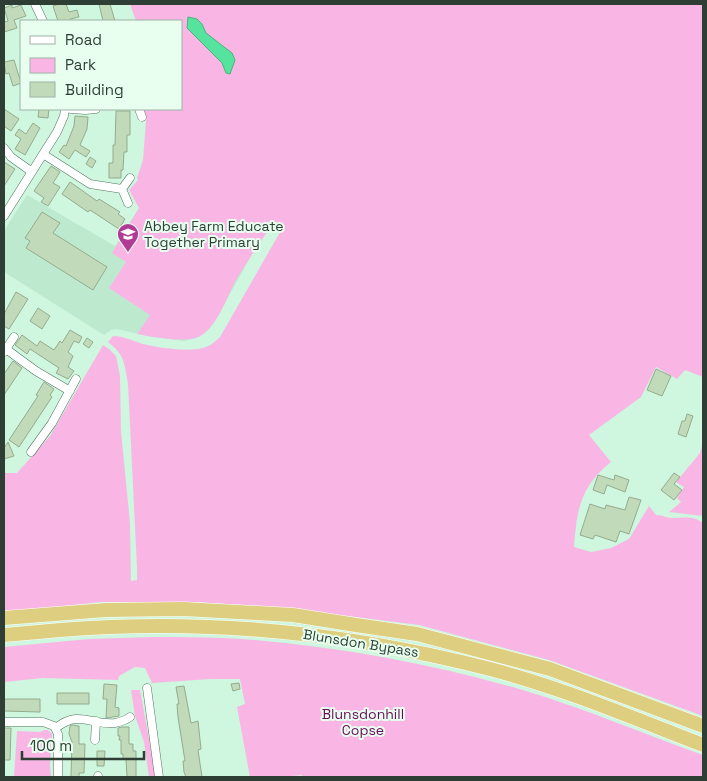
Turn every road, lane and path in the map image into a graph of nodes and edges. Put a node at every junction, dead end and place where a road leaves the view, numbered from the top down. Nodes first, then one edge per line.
1 (35, 4) edge
2 (43, 20) edge
3 (65, 110) edge
4 (139, 110) edge
5 (142, 117) dead end
6 (4, 148) edge
7 (43, 154) junction
8 (32, 172) junction
9 (130, 178) dead end
10 (122, 189) junction
11 (128, 203) dead end
12 (4, 216) edge
13 (14, 337) dead end
14 (5, 350) edge
15 (76, 379) dead end
16 (70, 391) junction
17 (31, 452) dead end
18 (4, 618) edge
19 (4, 635) edge
20 (147, 688) dead end
21 (130, 717) dead end
22 (96, 721) junction
23 (4, 722) edge
24 (703, 726) edge
25 (56, 728) junction
26 (95, 740) dead end
27 (703, 745) edge
28 (58, 777) edge
29 (159, 777) edge

1 - 2 street
3 - 7 street
4 - 5 street
6 - 8 street
7 - 8 street
7 - 10 street
8 - 12 street
9 - 10 street
10 - 11 street
13 - 14 street
14 - 16 street
15 - 16 street
16 - 17 street
18 - 24 highway, Blunsdon Bypass
19 - 27 highway, Blunsdon Bypass
20 - 29 street
21 - 22 street
22 - 25 street
22 - 26 street
23 - 25 street
25 - 28 street

